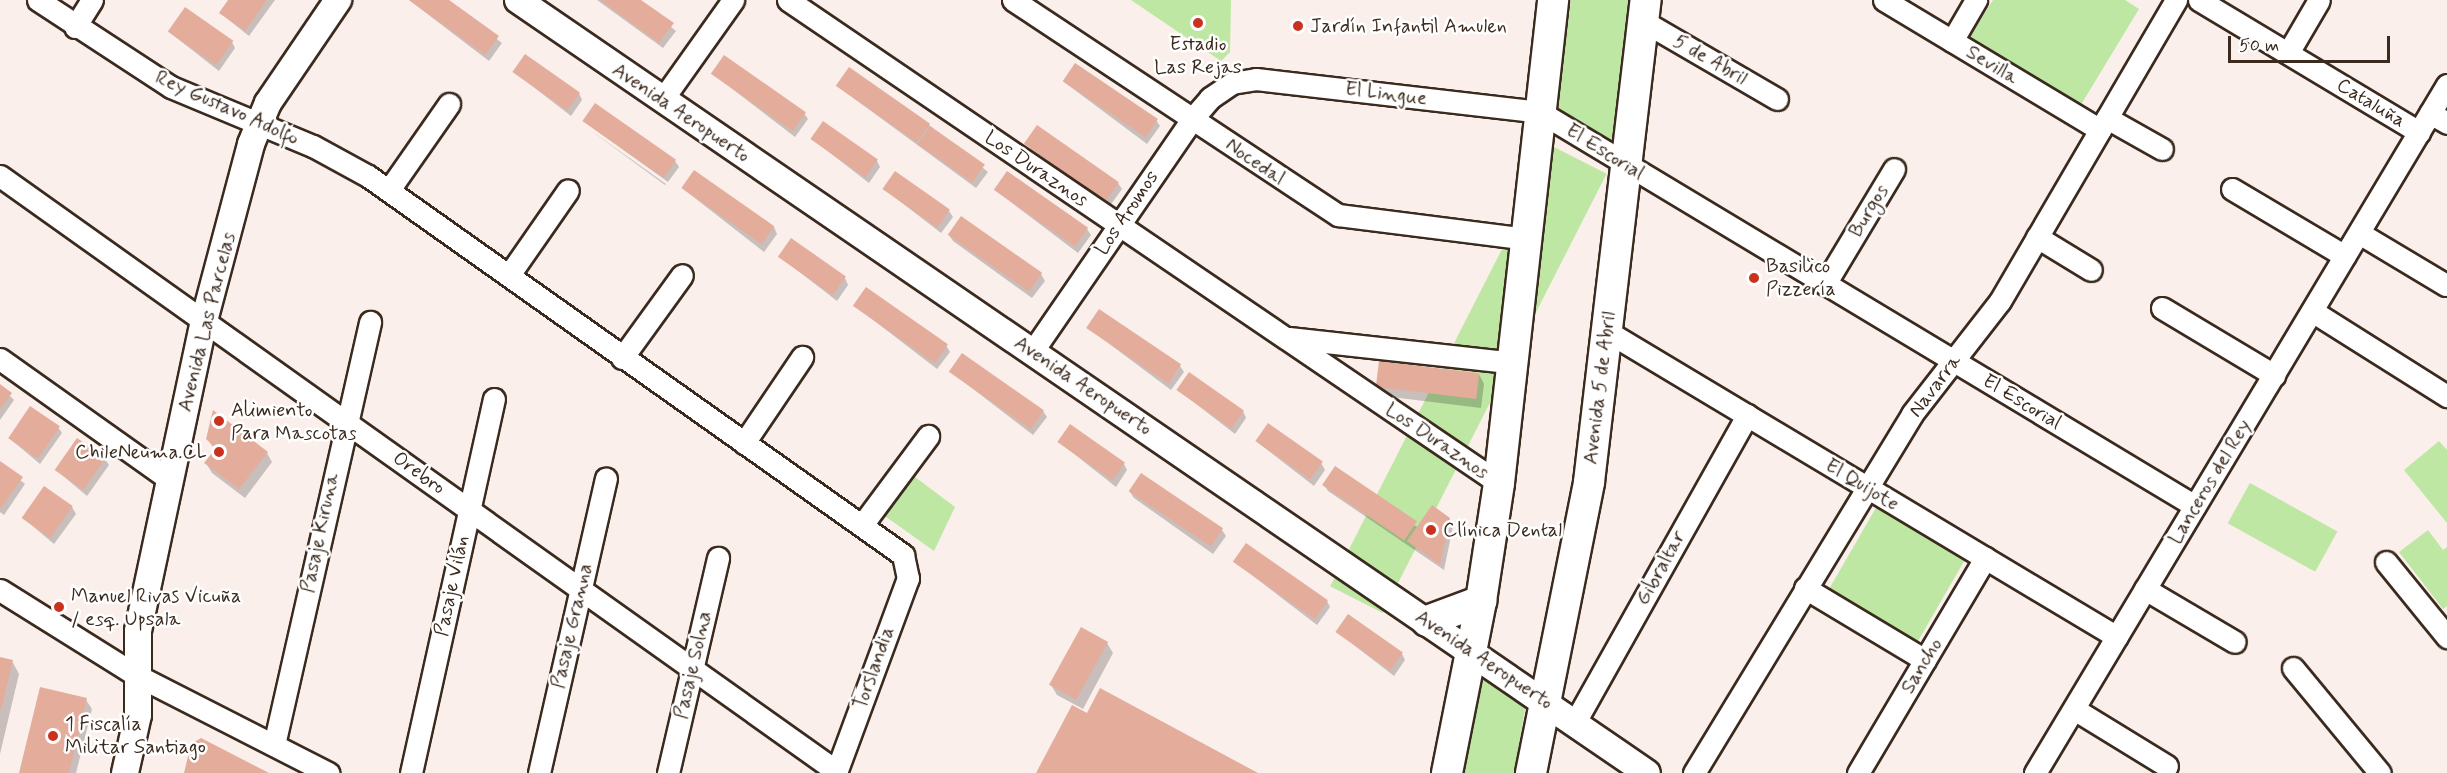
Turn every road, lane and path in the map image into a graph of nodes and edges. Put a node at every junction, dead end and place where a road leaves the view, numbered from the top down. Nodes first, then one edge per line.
1 (38, 0) edge
2 (92, 0) edge
3 (338, 0) edge
4 (518, 0) edge
5 (733, 0) edge
6 (788, 0) edge
7 (1013, 0) edge
8 (1553, 0) edge
9 (1884, 0) edge
10 (1976, 0) edge
11 (2176, 0) edge
12 (2199, 0) edge
13 (2319, 0) edge
14 (1645, 10) edge
15 (75, 27) junction
16 (1952, 41) junction
17 (2288, 53) junction
18 (1232, 83) joint
19 (2447, 85) edge
20 (1777, 99) dead end
21 (662, 100) junction
22 (449, 104) dead end
23 (1540, 112) junction
24 (2439, 118) edge
25 (1192, 119) junction
26 (259, 122) junction
27 (2104, 124) junction
28 (2420, 132) junction
29 (2162, 149) dead end
30 (1626, 165) junction
31 (1894, 169) dead end
32 (0, 176) edge
33 (2232, 189) dead end
34 (389, 190) junction
35 (568, 190) dead end
36 (1119, 225) junction
37 (2359, 233) junction
38 (2037, 237) junction
39 (1528, 239) junction
40 (2345, 256) junction
41 (2091, 270) dead end
42 (509, 275) junction
43 (682, 275) dead end
44 (1825, 284) junction
45 (2446, 285) edge
46 (2162, 308) dead end
47 (2312, 311) junction
48 (204, 321) junction
49 (369, 322) dead end
50 (1608, 332) junction
51 (1285, 338) junction
52 (1032, 352) junction
53 (802, 357) dead end
54 (622, 358) junction
55 (0, 359) edge
56 (1953, 361) junction
57 (1515, 363) junction
58 (2274, 375) junction
59 (2447, 396) edge
60 (494, 399) dead end
61 (1747, 415) junction
62 (345, 421) junction
63 (928, 436) dead end
64 (744, 443) junction
65 (169, 479) junction
66 (606, 479) dead end
67 (1499, 483) junction
68 (1866, 487) junction
69 (2195, 506) junction
70 (469, 509) junction
71 (862, 525) junction
72 (718, 558) dead end
73 (1985, 558) junction
74 (2386, 562) dead end
75 (907, 563) joint
76 (580, 588) junction
77 (1805, 588) junction
78 (2145, 589) junction
79 (0, 590) edge
80 (1481, 602) junction
81 (1427, 621) junction
82 (2443, 625) edge
83 (2117, 637) junction
84 (2235, 642) dead end
85 (1471, 651) junction
86 (1925, 660) junction
87 (693, 667) junction
88 (2293, 668) dead end
89 (136, 675) junction
90 (1545, 701) junction
91 (2074, 709) junction
92 (1575, 722) junction
93 (274, 745) junction
94 (2167, 766) dead end
95 (319, 771) edge
96 (836, 772) edge
97 (125, 773) edge
98 (411, 773) edge
99 (539, 773) edge
100 (668, 773) edge
101 (1447, 773) edge
102 (1531, 773) edge
103 (1647, 773) edge
104 (1694, 773) edge
105 (1858, 773) edge
106 (2036, 773) edge
107 (2380, 773) edge

1 - 15 street, Rey Gustavo Adolfo
2 - 15 street
3 - 26 street, Avenida Las Parcelas
4 - 21 street, Avenida Aeropuerto
5 - 21 street
6 - 36 street, Los Duraznos
7 - 25 street, Nocedal
8 - 23 main road
9 - 16 street, Sevilla
10 - 16 street
11 - 27 street, Navarra
12 - 17 street, Cataluña
13 - 17 street
14 - 20 street, 5 de Abril
14 - 30 main road, Avenida 5 de Abril
15 - 26 street, Rey Gustavo Adolfo
16 - 27 street, Sevilla
17 - 28 street, Cataluña
18 - 23 street, El Lingue
18 - 25 street, Los Aromos
19 - 24 street, Lanceros del Rey
21 - 52 street, Avenida Aeropuerto
22 - 34 street
23 - 30 street, El Escorial
23 - 39 main road
24 - 28 street, Lanceros del Rey
25 - 36 street, Los Aromos
25 - 39 street, Nocedal
26 - 34 street, Rey Gustavo Adolfo
26 - 48 street, Avenida Las Parcelas
27 - 29 street, Sevilla
27 - 38 street, Navarra
28 - 37 street, Lanceros del Rey
30 - 44 street, El Escorial
30 - 50 main road, Avenida 5 de Abril
31 - 44 street, Burgos
32 - 48 street, Orebro
33 - 40 street
34 - 42 street, Rey Gustavo Adolfo
35 - 42 street
36 - 51 street, Los Duraznos
36 - 52 street, Los Aromos
37 - 40 street, Lanceros del Rey
37 - 45 street
38 - 41 street
38 - 56 street, Navarra
39 - 57 main road
40 - 47 street, Lanceros del Rey
42 - 54 street, Rey Gustavo Adolfo
43 - 54 street
44 - 56 street, El Escorial
46 - 58 street
47 - 58 street, Lanceros del Rey
47 - 59 street
48 - 62 street, Orebro
48 - 65 street, Avenida Las Parcelas
49 - 62 street, Pasaje Kiruna
50 - 61 street, El Quijote
50 - 90 main road, Avenida 5 de Abril
51 - 57 street, Los Duraznos
51 - 67 street, Los Duraznos
52 - 81 street, Avenida Aeropuerto
53 - 64 street
54 - 64 street, Rey Gustavo Adolfo
55 - 65 street
56 - 68 street, Navarra
56 - 69 street, El Escorial
57 - 67 main road
58 - 69 street, Lanceros del Rey
60 - 70 street, Pasaje Vilán
61 - 68 street, El Quijote
61 - 92 street, Gibraltar
62 - 70 street, Orebro
62 - 93 street, Pasaje Kiruna
63 - 71 street
64 - 71 street, Rey Gustavo Adolfo
65 - 89 street, Avenida Las Parcelas
66 - 76 street, Pasaje Granna
67 - 80 main road
68 - 73 street, El Quijote
68 - 77 street, Navarra
69 - 78 street, Lanceros del Rey
70 - 76 street, Orebro
70 - 98 street, Pasaje Vilán
71 - 75 street, Rey Gustavo Adolfo
72 - 87 street, Pasaje Solna
73 - 83 street, El Quijote
73 - 86 street, Sancho
74 - 82 street
75 - 96 street, Torslandia
76 - 87 street, Orebro
76 - 99 street, Pasaje Granna
77 - 86 street
77 - 104 street, Navarra
78 - 83 street, Lanceros del Rey
78 - 84 street
79 - 89 street
80 - 81 main road
80 - 85 main road
81 - 85 street, Avenida Aeropuerto
83 - 91 street, Lanceros del Rey
85 - 90 street, Avenida Aeropuerto
85 - 101 main road
86 - 105 street, Sancho
87 - 96 street, Orebro
87 - 100 street, Pasaje Solna
88 - 107 street
89 - 93 street
89 - 97 street, Avenida Las Parcelas
90 - 92 street, Avenida Aeropuerto
90 - 102 main road, Avenida 5 de Abril
91 - 94 street
91 - 106 street, Lanceros del Rey
92 - 103 street, Avenida Aeropuerto
93 - 95 street

